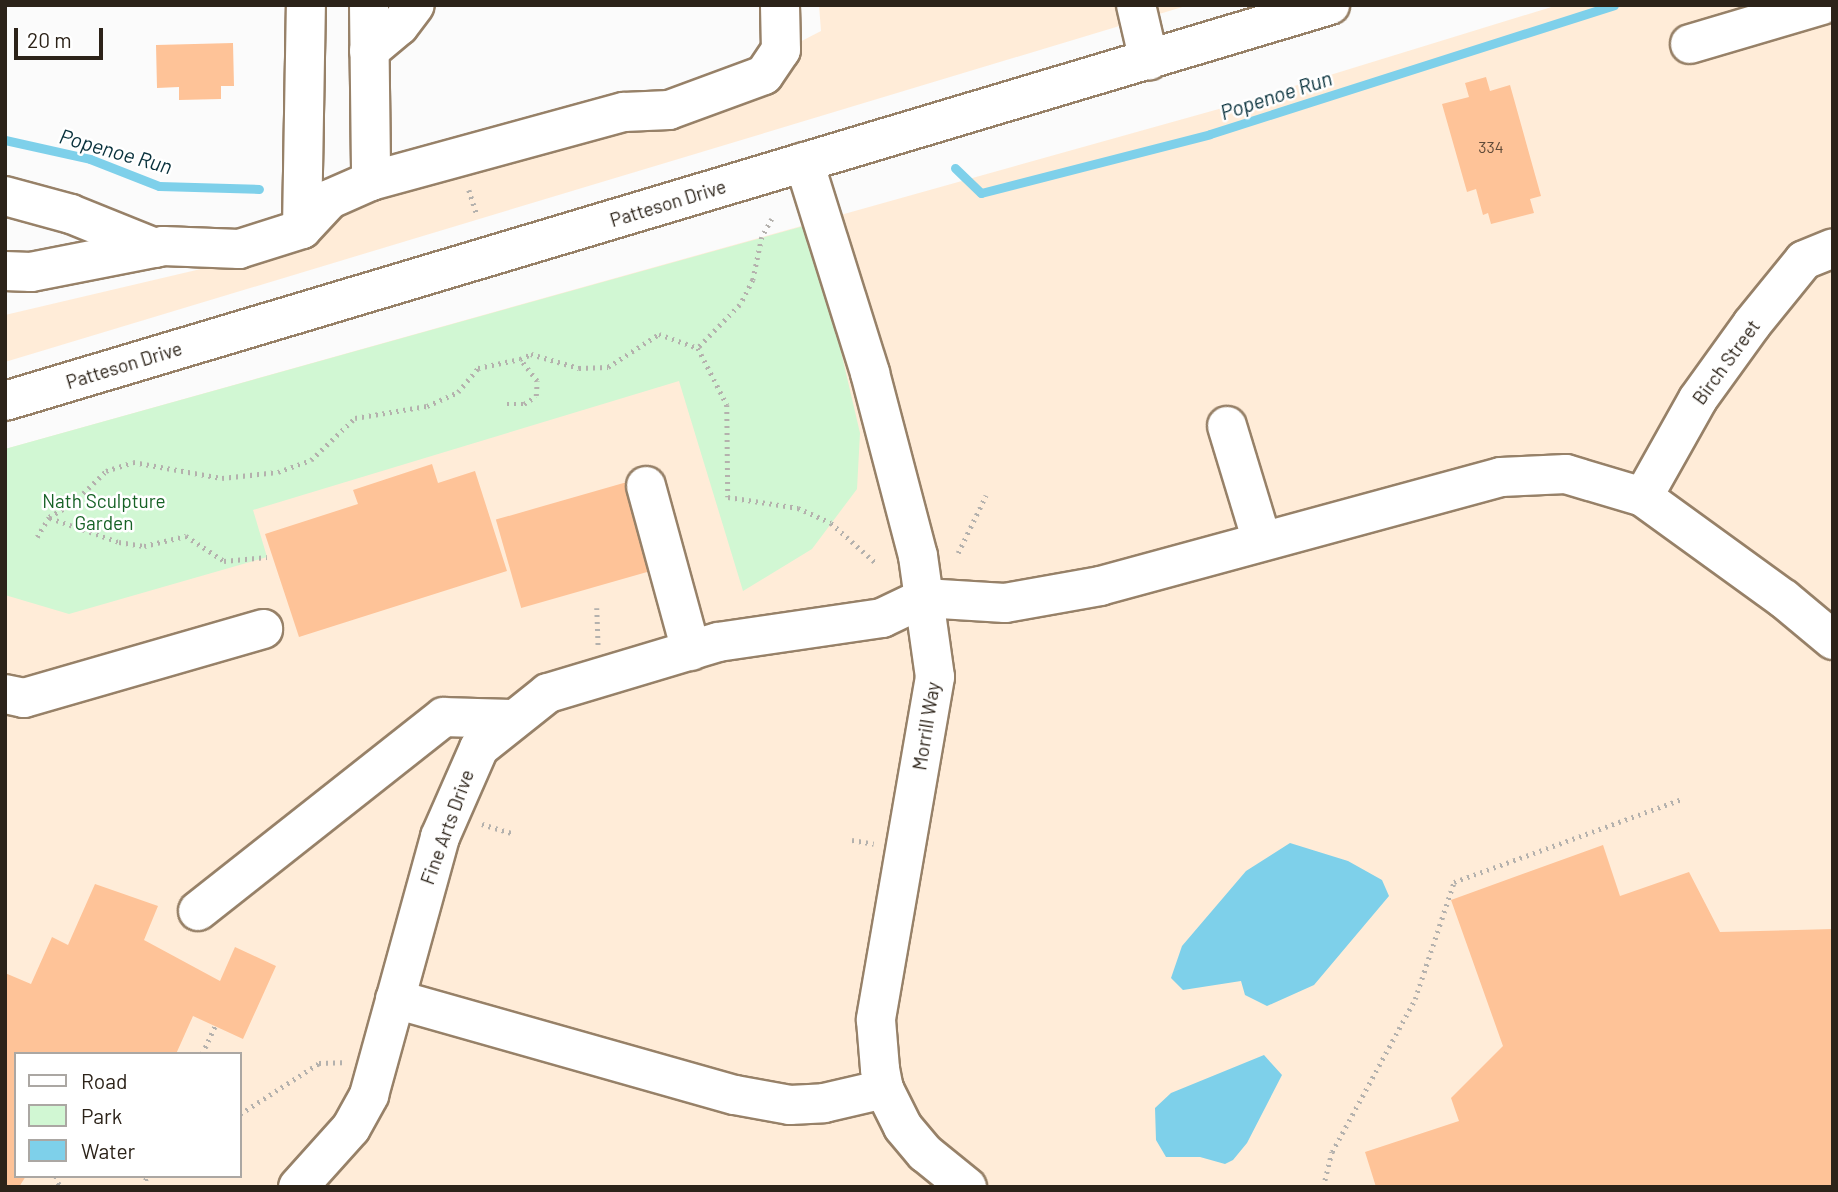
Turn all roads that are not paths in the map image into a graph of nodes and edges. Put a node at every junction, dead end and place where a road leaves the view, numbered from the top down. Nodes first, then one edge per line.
1 (306, 5) edge
2 (369, 5) edge
3 (415, 5) edge
4 (780, 5) edge
5 (1136, 5) edge
6 (1330, 5) edge
7 (1822, 5) edge
8 (1690, 44) dead end
9 (369, 51) junction
10 (1149, 61) junction
11 (804, 162) junction
12 (370, 181) junction
13 (5, 196) edge
14 (302, 229) junction
15 (156, 248) junction
16 (1833, 248) edge
17 (5, 271) edge
18 (5, 401) edge
19 (1227, 426) dead end
20 (646, 486) dead end
21 (1643, 497) junction
22 (1262, 541) junction
23 (924, 598) junction
24 (263, 629) dead end
25 (1833, 640) edge
26 (691, 651) junction
27 (5, 694) edge
28 (510, 719) junction
29 (198, 911) dead end
30 (395, 999) junction
31 (884, 1089) junction
32 (298, 1187) edge
33 (967, 1187) edge

1 - 14 street
2 - 9 street
3 - 9 street
4 - 12 street
5 - 10 street
6 - 10 street, Patteson Drive
7 - 8 street
9 - 12 street
10 - 11 street, Patteson Drive
11 - 18 street, Patteson Drive
11 - 23 street, Morrill Way
12 - 14 street
13 - 15 street
14 - 15 street
15 - 17 street
16 - 21 street, Birch Street
19 - 22 street
20 - 26 street
21 - 22 street
21 - 25 street
22 - 23 street
23 - 26 street, Fine Arts Drive
23 - 31 street, Morrill Way
24 - 27 street
26 - 28 street, Fine Arts Drive
28 - 29 street
28 - 30 street, Fine Arts Drive
30 - 31 street
30 - 32 street, Fine Arts Drive
31 - 33 street, Morrill Way

